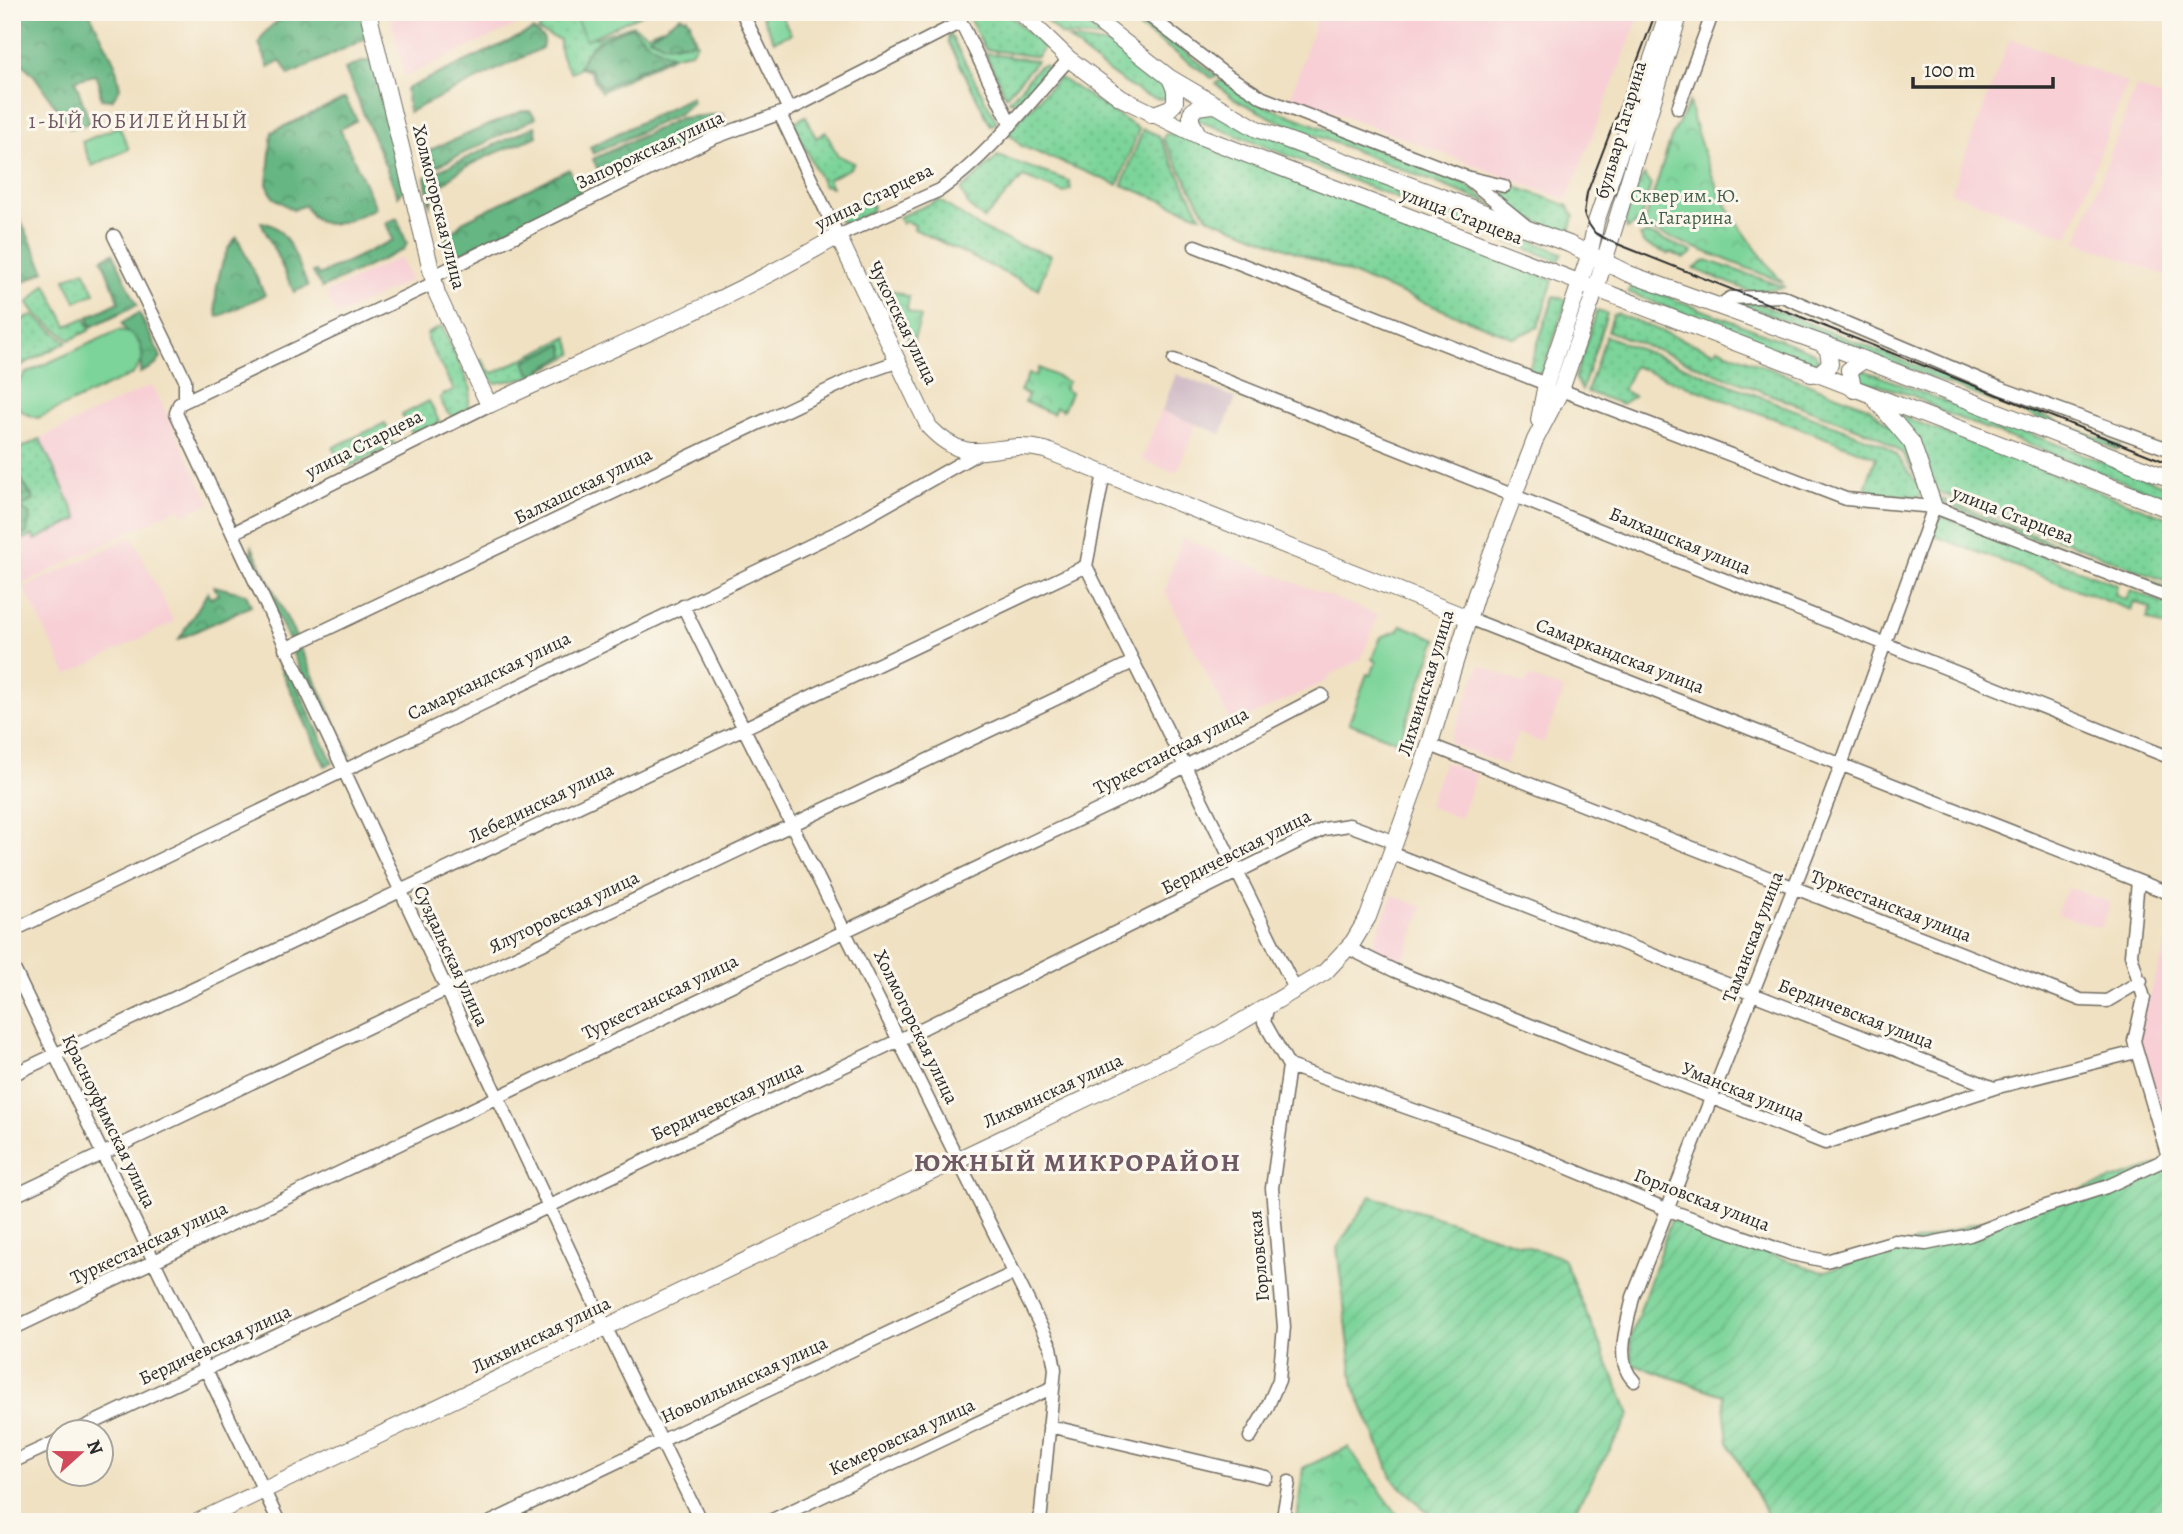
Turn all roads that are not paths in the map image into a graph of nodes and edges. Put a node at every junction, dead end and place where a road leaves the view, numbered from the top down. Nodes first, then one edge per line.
1 (368, 12) edge
2 (742, 12) edge
3 (1020, 12) edge
4 (1086, 12) edge
5 (1144, 12) edge
6 (1668, 12) edge
7 (1680, 12) edge
8 (1713, 12) edge
9 (958, 17) edge
10 (1104, 18) edge
11 (1069, 59) junction
12 (1170, 78) junction
13 (1213, 105) junction
14 (1678, 107) dead end
15 (785, 112) junction
16 (1152, 115) junction
17 (1011, 125) junction
18 (1199, 136) junction
19 (1466, 177) junction
20 (1504, 186) dead end
21 (1596, 222) junction
22 (1534, 232) junction
23 (114, 236) dead end
24 (838, 236) junction
25 (1569, 244) junction
26 (1195, 246) dead end
27 (1597, 259) junction
28 (433, 280) junction
29 (1589, 286) junction
30 (1718, 307) junction
31 (1821, 344) junction
32 (1174, 360) dead end
33 (1864, 360) junction
34 (899, 361) junction
35 (1811, 374) junction
36 (1553, 387) junction
37 (1854, 390) junction
38 (1874, 398) junction
39 (182, 402) junction
40 (489, 405) junction
41 (2171, 450) edge
42 (981, 452) junction
43 (1056, 455) joint
44 (1104, 473) junction
45 (2171, 479) edge
46 (1515, 496) junction
47 (1934, 507) junction
48 (2171, 510) edge
49 (233, 533) junction
50 (1086, 566) junction
51 (2171, 598) edge
52 (683, 606) junction
53 (1468, 618) junction
54 (1884, 645) junction
55 (285, 649) junction
56 (1133, 662) junction
57 (1322, 695) dead end
58 (743, 726) junction
59 (1430, 745) junction
60 (2171, 758) edge
61 (1186, 765) junction
62 (1841, 765) junction
63 (342, 771) junction
64 (792, 825) junction
65 (1393, 847) junction
66 (1240, 873) junction
67 (2138, 881) junction
68 (1793, 889) junction
69 (400, 893) junction
70 (2171, 894) edge
71 (12, 932) edge
72 (846, 932) junction
73 (1348, 948) junction
74 (12, 965) edge
75 (2141, 981) junction
76 (446, 990) junction
77 (1296, 990) junction
78 (1752, 994) junction
79 (1268, 1005) junction
80 (899, 1041) junction
81 (2136, 1052) junction
82 (55, 1055) junction
83 (1289, 1066) junction
84 (12, 1075) edge
85 (1994, 1088) junction
86 (497, 1097) junction
87 (1709, 1098) junction
88 (103, 1154) junction
89 (958, 1159) junction
90 (2170, 1160) edge
91 (12, 1197) edge
92 (549, 1207) junction
93 (1666, 1209) junction
94 (155, 1262) junction
95 (1014, 1273) junction
96 (606, 1328) junction
97 (12, 1329) edge
98 (206, 1370) junction
99 (1634, 1381) dead end
100 (1052, 1387) junction
101 (105, 1418) edge
102 (1049, 1426) junction
103 (1250, 1437) dead end
104 (662, 1440) junction
105 (46, 1446) edge
106 (12, 1462) edge
107 (1266, 1477) dead end
108 (1289, 1482) dead end
109 (264, 1491) junction
110 (197, 1522) edge
111 (279, 1522) edge
112 (491, 1522) edge
113 (701, 1522) edge
114 (768, 1522) edge
115 (1040, 1522) edge
116 (1282, 1522) edge

1 - 28 main road, Холмогорская улица
2 - 15 street, Чукотская улица
3 - 11 main road
4 - 10 main road, улица Старцева
5 - 19 street
6 - 21 main road, бульвар Гагарина
7 - 27 main road, бульвар Гагарина
8 - 14 street
9 - 15 street, Запорожская улица
9 - 17 street
10 - 12 main road, улица Старцева
11 - 16 main road, улица Старцева
11 - 17 street, улица Старцева
12 - 13 main road, улица Старцева
12 - 16 main road
13 - 18 main road
13 - 22 main road, улица Старцева
15 - 24 street, Чукотская улица
15 - 28 street, Запорожская улица
16 - 18 main road, улица Старцева
17 - 24 street, улица Старцева
18 - 29 main road, улица Старцева
19 - 20 street
19 - 22 street
21 - 25 main road, бульвар Гагарина
21 - 27 main road, бульвар Гагарина
22 - 25 main road, улица Старцева
23 - 39 street, Суздальская улица
24 - 34 main road, Чукотская улица
24 - 40 main road, улица Старцева
25 - 27 main road, улица Старцева
26 - 36 street, улица Старцева
27 - 29 main road, Лихвинская улица
27 - 30 main road, улица Старцева
28 - 39 street, Запорожская улица
28 - 40 main road, Холмогорская улица
29 - 35 main road, улица Старцева
29 - 36 main road, Лихвинская улица
30 - 31 main road, улица Старцева
30 - 41 street
31 - 33 main road, улица Старцева
31 - 35 main road
32 - 46 street, Балхашская улица
33 - 37 main road
33 - 45 main road, улица Старцева
34 - 42 main road, Чукотская улица
34 - 55 street, Балхашская улица
35 - 37 main road, улица Старцева
36 - 46 main road, Лихвинская улица
36 - 47 street, улица Старцева
37 - 38 main road, улица Старцева
38 - 47 main road
38 - 48 main road, улица Старцева
39 - 49 street, Суздальская улица
40 - 49 street, улица Старцева
42 - 43 main road, Чукотская улица
42 - 52 street, Самаркандская улица
43 - 44 main road, Самаркандская улица
44 - 50 street
44 - 53 main road, Самаркандская улица
46 - 53 main road, Лихвинская улица
46 - 54 street, Балхашская улица
47 - 51 street, улица Старцева
47 - 54 street, Таманская улица
49 - 55 street, Суздальская улица
50 - 56 street
50 - 58 street, Лебединская улица
52 - 58 street, Холмогорская улица
52 - 63 street, Самаркандская улица
53 - 59 main road, Лихвинская улица
53 - 62 street, Самаркандская улица
54 - 60 street, Балхашская улица
54 - 62 street, Таманская улица
55 - 63 street, Суздальская улица
56 - 61 street
56 - 64 street, Ялуторовская улица
57 - 61 street, Туркестанская улица
58 - 64 street, Холмогорская улица
58 - 69 street, Лебединская улица
59 - 65 main road, Лихвинская улица
59 - 68 street, Туркестанская улица
61 - 66 street
61 - 72 street, Туркестанская улица
62 - 67 street, Самаркандская улица
62 - 68 street, Таманская улица
63 - 69 street, Суздальская улица
63 - 71 street, Самаркандская улица
64 - 72 street, Холмогорская улица
64 - 76 street, Ялуторовская улица
65 - 66 street, Бердичевская улица
65 - 73 main road, Лихвинская улица
65 - 78 street, Бердичевская улица
66 - 77 street
66 - 80 street, Бердичевская улица
67 - 70 street, Самаркандская улица
67 - 75 street
68 - 75 street, Туркестанская улица
68 - 78 street, Таманская улица
69 - 76 street, Суздальская улица
69 - 82 street, Лебединская улица
72 - 80 street, Холмогорская улица
72 - 86 street, Туркестанская улица
73 - 77 main road, Лихвинская улица
73 - 87 street, Уманская улица
74 - 82 street, Красноуфимская улица
75 - 81 street
76 - 86 street, Суздальская улица
76 - 88 street, Ялуторовская улица
77 - 79 main road, Лихвинская улица
78 - 85 street, Бердичевская улица
78 - 87 street, Таманская улица
79 - 83 street
79 - 89 main road, Лихвинская улица
80 - 89 street, Холмогорская улица
80 - 92 street, Бердичевская улица
81 - 85 street, Уманская улица
81 - 90 street
82 - 84 street, Лебединская улица
82 - 88 street, Красноуфимская улица
83 - 93 street, Горловская улица
83 - 103 street, Горловская
85 - 87 street, Уманская улица
86 - 92 street, Суздальская улица
86 - 94 street, Туркестанская улица
87 - 93 street, Таманская улица
88 - 91 street, Ялуторовская улица
88 - 94 street, Красноуфимская улица
89 - 95 street, Холмогорская улица
89 - 96 main road, Лихвинская улица
90 - 93 street, Горловская улица
92 - 96 street, Суздальская улица
92 - 98 street, Бердичевская улица
93 - 99 street, Таманская улица
94 - 97 street, Туркестанская улица
94 - 98 street, Красноуфимская улица
95 - 100 street, Холмогорская улица
95 - 104 street, Новоильинская улица
96 - 104 street, Суздальская улица
96 - 109 main road, Лихвинская улица
98 - 101 street, Бердичевская улица
98 - 109 street, Красноуфимская улица
100 - 102 street, Холмогорская улица
100 - 114 street, Кемеровская улица
102 - 107 street
102 - 115 street, Холмогорская улица
104 - 112 street, Новоильинская улица
104 - 113 street, Суздальская улица
105 - 106 street
108 - 116 street
109 - 110 main road, Лихвинская улица
109 - 111 street, Красноуфимская улица

